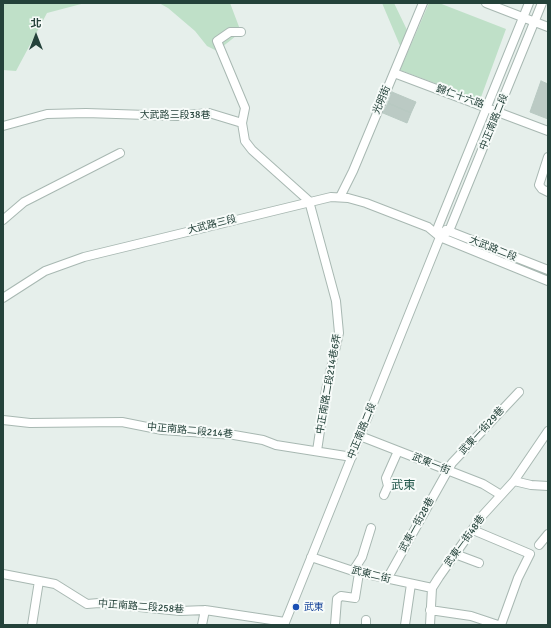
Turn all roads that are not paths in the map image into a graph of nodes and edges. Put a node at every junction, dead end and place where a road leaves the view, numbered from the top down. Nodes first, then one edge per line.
1 (423, 3) edge
2 (486, 3) edge
3 (529, 3) edge
4 (542, 3) edge
5 (523, 18) junction
6 (534, 22) junction
7 (548, 27) edge
8 (241, 32) dead end
9 (394, 72) junction
10 (487, 107) junction
11 (498, 111) junction
12 (242, 123) junction
13 (3, 126) edge
14 (548, 131) edge
15 (120, 153) dead end
16 (548, 157) edge
17 (548, 192) edge
18 (340, 197) junction
19 (308, 201) junction
20 (3, 220) edge
21 (428, 227) junction
22 (438, 227) junction
23 (450, 231) junction
24 (440, 237) junction
25 (548, 270) edge
26 (548, 281) edge
27 (3, 298) edge
28 (519, 392) dead end
29 (3, 420) edge
30 (548, 431) edge
31 (360, 436) junction
32 (317, 451) junction
33 (398, 451) junction
34 (352, 457) junction
35 (447, 471) junction
36 (514, 482) junction
37 (548, 487) edge
38 (384, 495) dead end
39 (501, 495) junction
40 (371, 528) dead end
41 (473, 530) junction
42 (548, 534) edge
43 (539, 545) dead end
44 (455, 554) junction
45 (311, 557) junction
46 (479, 563) dead end
47 (356, 572) junction
48 (3, 574) edge
49 (387, 579) junction
50 (39, 581) junction
51 (411, 584) junction
52 (432, 588) junction
53 (205, 610) junction
54 (430, 610) junction
55 (284, 624) edge
56 (32, 625) edge
57 (202, 625) edge
58 (335, 625) edge
59 (405, 625) edge
60 (430, 625) edge
61 (500, 625) edge

1 - 9 street, 光明街
2 - 5 street
3 - 5 street, 中正南路二段
4 - 6 street, 中正南路二段
5 - 6 street
5 - 10 street, 中正南路二段
6 - 7 street
6 - 11 street, 中正南路二段
8 - 12 street
9 - 10 street, 歸仁十六路
9 - 18 street, 光明街
10 - 11 street, 歸仁十六路
10 - 22 street, 中正南路二段
11 - 14 street, 歸仁十六路
11 - 23 street, 中正南路二段
12 - 13 street, 大武路三段38巷
12 - 19 street
15 - 20 street
16 - 17 street
18 - 19 street, 大武路三段
18 - 21 street, 大武路三段
19 - 27 street, 大武路三段
19 - 32 street, 中正南路二段214巷6弄
21 - 22 street, 大武路三段
21 - 24 street, 大武路三段
22 - 23 street, 大武路二段
22 - 24 street
23 - 24 street
23 - 25 street, 大武路二段
24 - 26 street, 大武路二段
24 - 31 street, 中正南路二段
28 - 35 street, 武東一街29巷
29 - 32 street, 中正南路二段214巷
30 - 36 street, 武東一街48巷
31 - 33 street, 武東一街
31 - 34 street, 中正南路二段
32 - 34 street, 中正南路二段214巷
33 - 35 street, 武東一街
33 - 38 street
34 - 45 street, 中正南路二段
35 - 39 street, 武東一街
35 - 49 street, 武東一街28巷
36 - 37 street
36 - 39 street, 武東一街48巷
39 - 41 street, 武東一街48巷
40 - 47 street
41 - 44 street, 武東一街48巷
41 - 61 street
42 - 43 street
44 - 46 street
44 - 52 street, 武東一街48巷
45 - 47 street, 武東二街
45 - 55 street, 中正南路二段
47 - 49 street, 武東二街
47 - 58 street
48 - 50 street, 中正南路二段258巷
49 - 51 street, 武東二街
50 - 53 street, 中正南路二段258巷
50 - 56 street
51 - 52 street, 武東二街
51 - 59 street
52 - 54 street
53 - 55 street, 中正南路二段258巷
53 - 57 street
54 - 60 street
54 - 61 street

